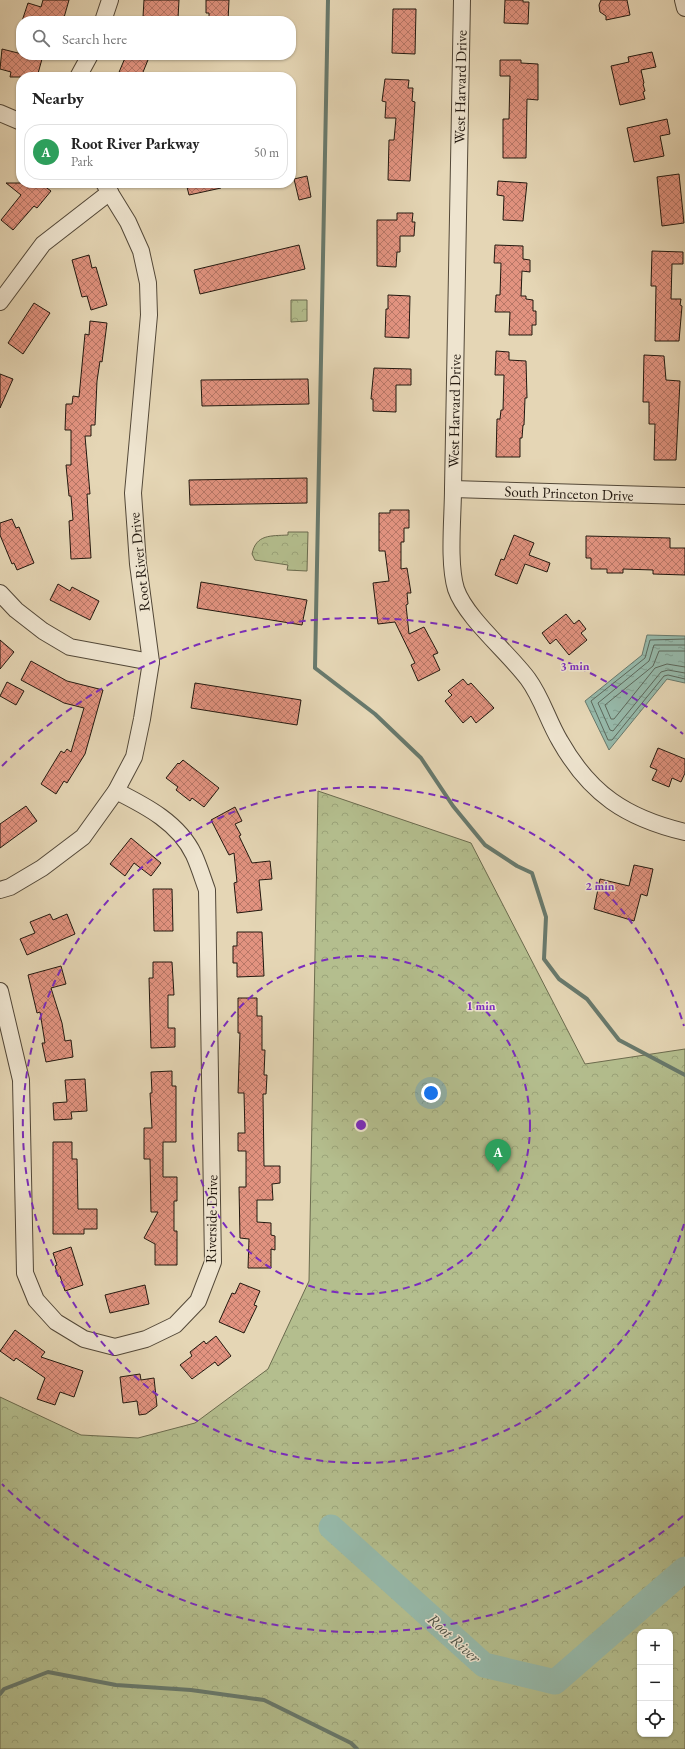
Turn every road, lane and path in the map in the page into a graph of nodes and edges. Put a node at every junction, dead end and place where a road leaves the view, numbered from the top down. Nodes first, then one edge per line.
1 (110, 0) edge
2 (462, 0) edge
3 (683, 0) edge
4 (685, 8) edge
5 (105, 16) edge
6 (87, 60) edge
7 (81, 72) edge
8 (0, 113) edge
9 (16, 120) edge
10 (107, 188) edge
11 (0, 302) edge
12 (453, 489) junction
13 (685, 496) edge
14 (0, 593) edge
15 (151, 662) junction
16 (116, 791) junction
17 (685, 832) edge
18 (0, 890) edge
19 (0, 991) edge

1 - 5 street
2 - 12 street, West Harvard Drive
3 - 4 street
6 - 7 street
8 - 9 street
10 - 11 street
10 - 15 street, Root River Drive
12 - 13 street, South Princeton Drive
12 - 17 street, West Harvard Drive
14 - 15 street
15 - 16 street, Root River Drive
16 - 18 street, Root River Drive
16 - 19 street, Riverside Drive

